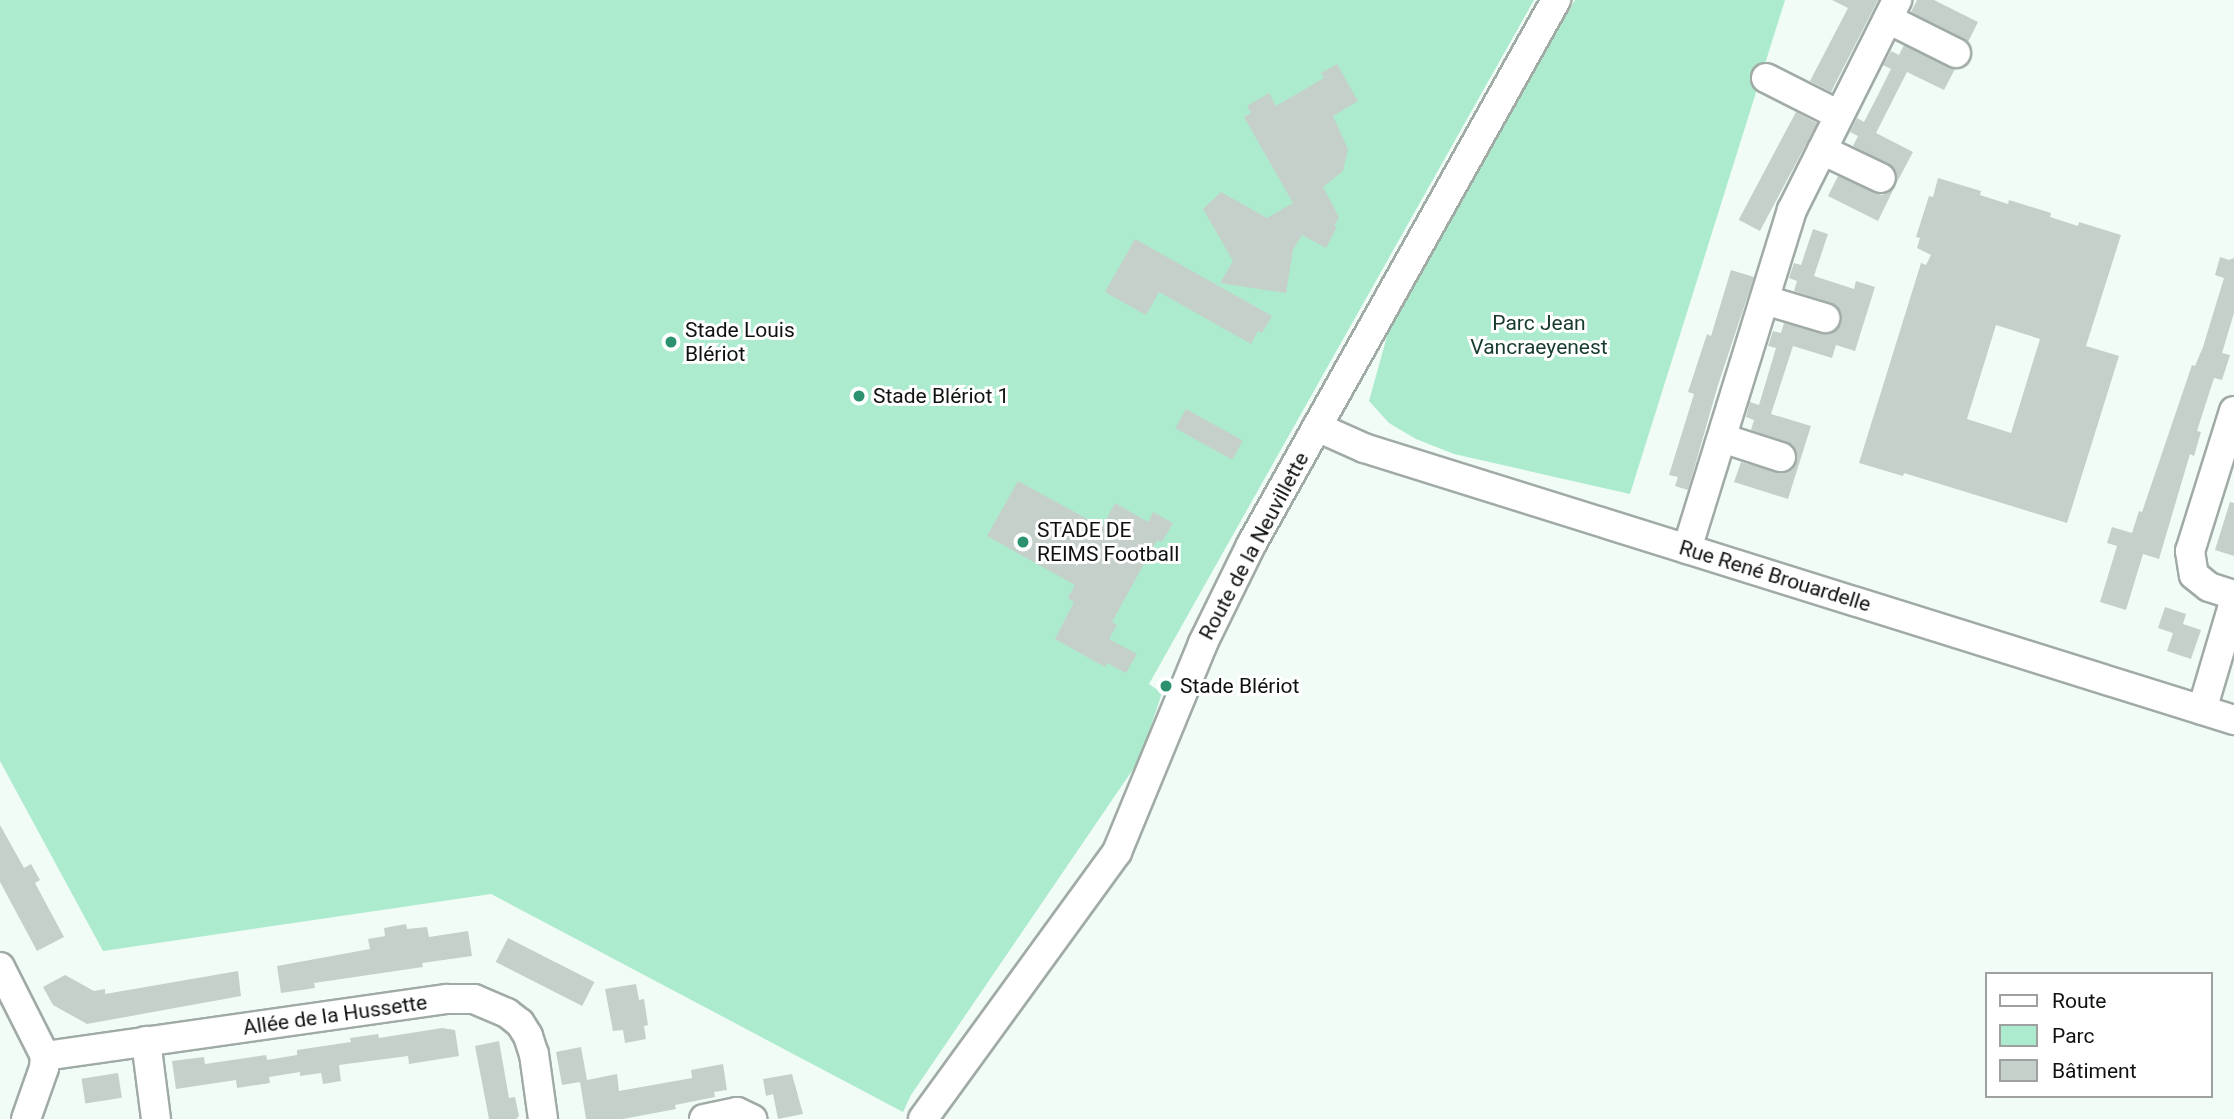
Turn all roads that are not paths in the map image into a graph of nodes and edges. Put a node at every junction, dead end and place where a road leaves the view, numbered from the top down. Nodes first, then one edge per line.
1 (1556, 0) edge
2 (1892, 9) edge
3 (1956, 53) dead end
4 (1766, 79) dead end
5 (1839, 115) junction
6 (1822, 150) junction
7 (1881, 178) dead end
8 (1765, 300) junction
9 (1825, 318) dead end
10 (2234, 411) edge
11 (1317, 427) junction
12 (1722, 438) junction
13 (1781, 457) dead end
14 (1687, 549) junction
15 (2234, 595) edge
16 (2234, 602) edge
17 (2202, 710) junction
18 (2234, 720) edge
19 (0, 967) edge
20 (146, 1041) junction
21 (45, 1056) junction
22 (26, 1119) edge
23 (156, 1119) edge
24 (543, 1119) edge
25 (704, 1119) edge
26 (752, 1119) edge
27 (923, 1119) edge

1 - 11 street, Route de la Neuvillette
2 - 3 street
2 - 5 street
4 - 5 street
5 - 6 street
6 - 7 street
6 - 8 street
8 - 9 street
8 - 12 street
10 - 15 street
11 - 14 street, Rue René Brouardelle
11 - 27 street, Route de la Neuvillette
12 - 13 street
12 - 14 street
14 - 17 street, Rue René Brouardelle
16 - 17 street
17 - 18 street, Rue René Brouardelle
19 - 21 street
20 - 21 street, Allée de la Hussette
20 - 23 street
20 - 24 street, Allée de la Hussette
21 - 22 street
25 - 26 street

